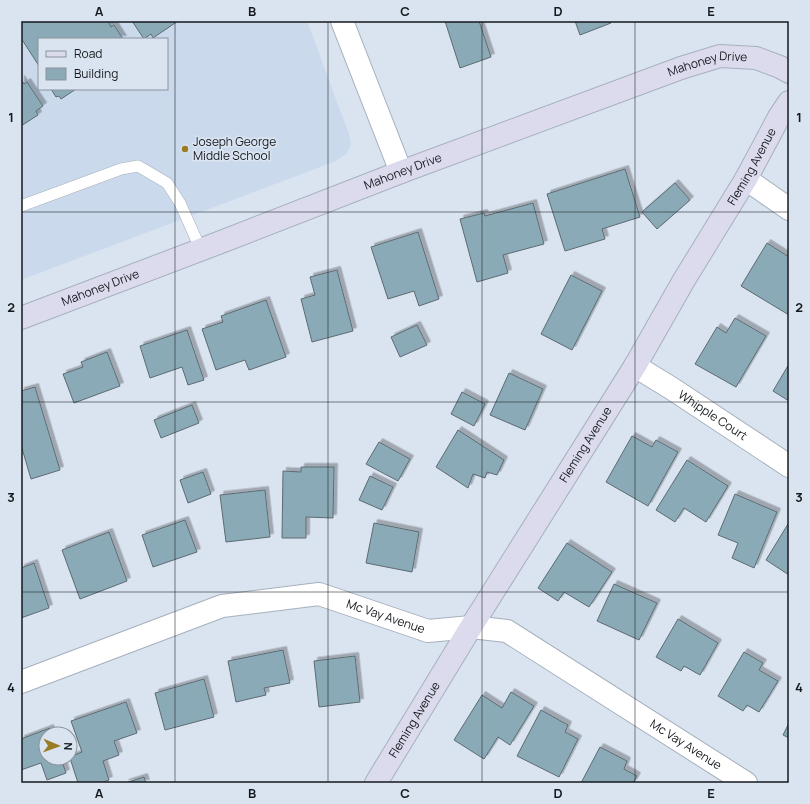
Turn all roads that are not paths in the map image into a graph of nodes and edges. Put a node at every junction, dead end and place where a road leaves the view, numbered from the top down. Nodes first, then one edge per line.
1 (342, 21) edge
2 (789, 72) edge
3 (789, 102) edge
4 (401, 172) junction
5 (746, 180) junction
6 (21, 206) edge
7 (789, 209) edge
8 (201, 250) junction
9 (21, 318) edge
10 (635, 366) junction
11 (789, 466) edge
12 (471, 627) junction
13 (21, 682) edge
14 (376, 783) edge
15 (746, 783) edge

1 - 4 street
2 - 4 street, Mahoney Drive
3 - 5 street, Fleming Avenue
4 - 8 street, Mahoney Drive
5 - 7 street
5 - 10 street, Fleming Avenue
6 - 8 lane
8 - 9 street, Mahoney Drive
10 - 11 street, Whipple Court
10 - 12 street, Fleming Avenue
12 - 13 street, Mc Vay Avenue
12 - 14 street, Fleming Avenue
12 - 15 street, Mc Vay Avenue

